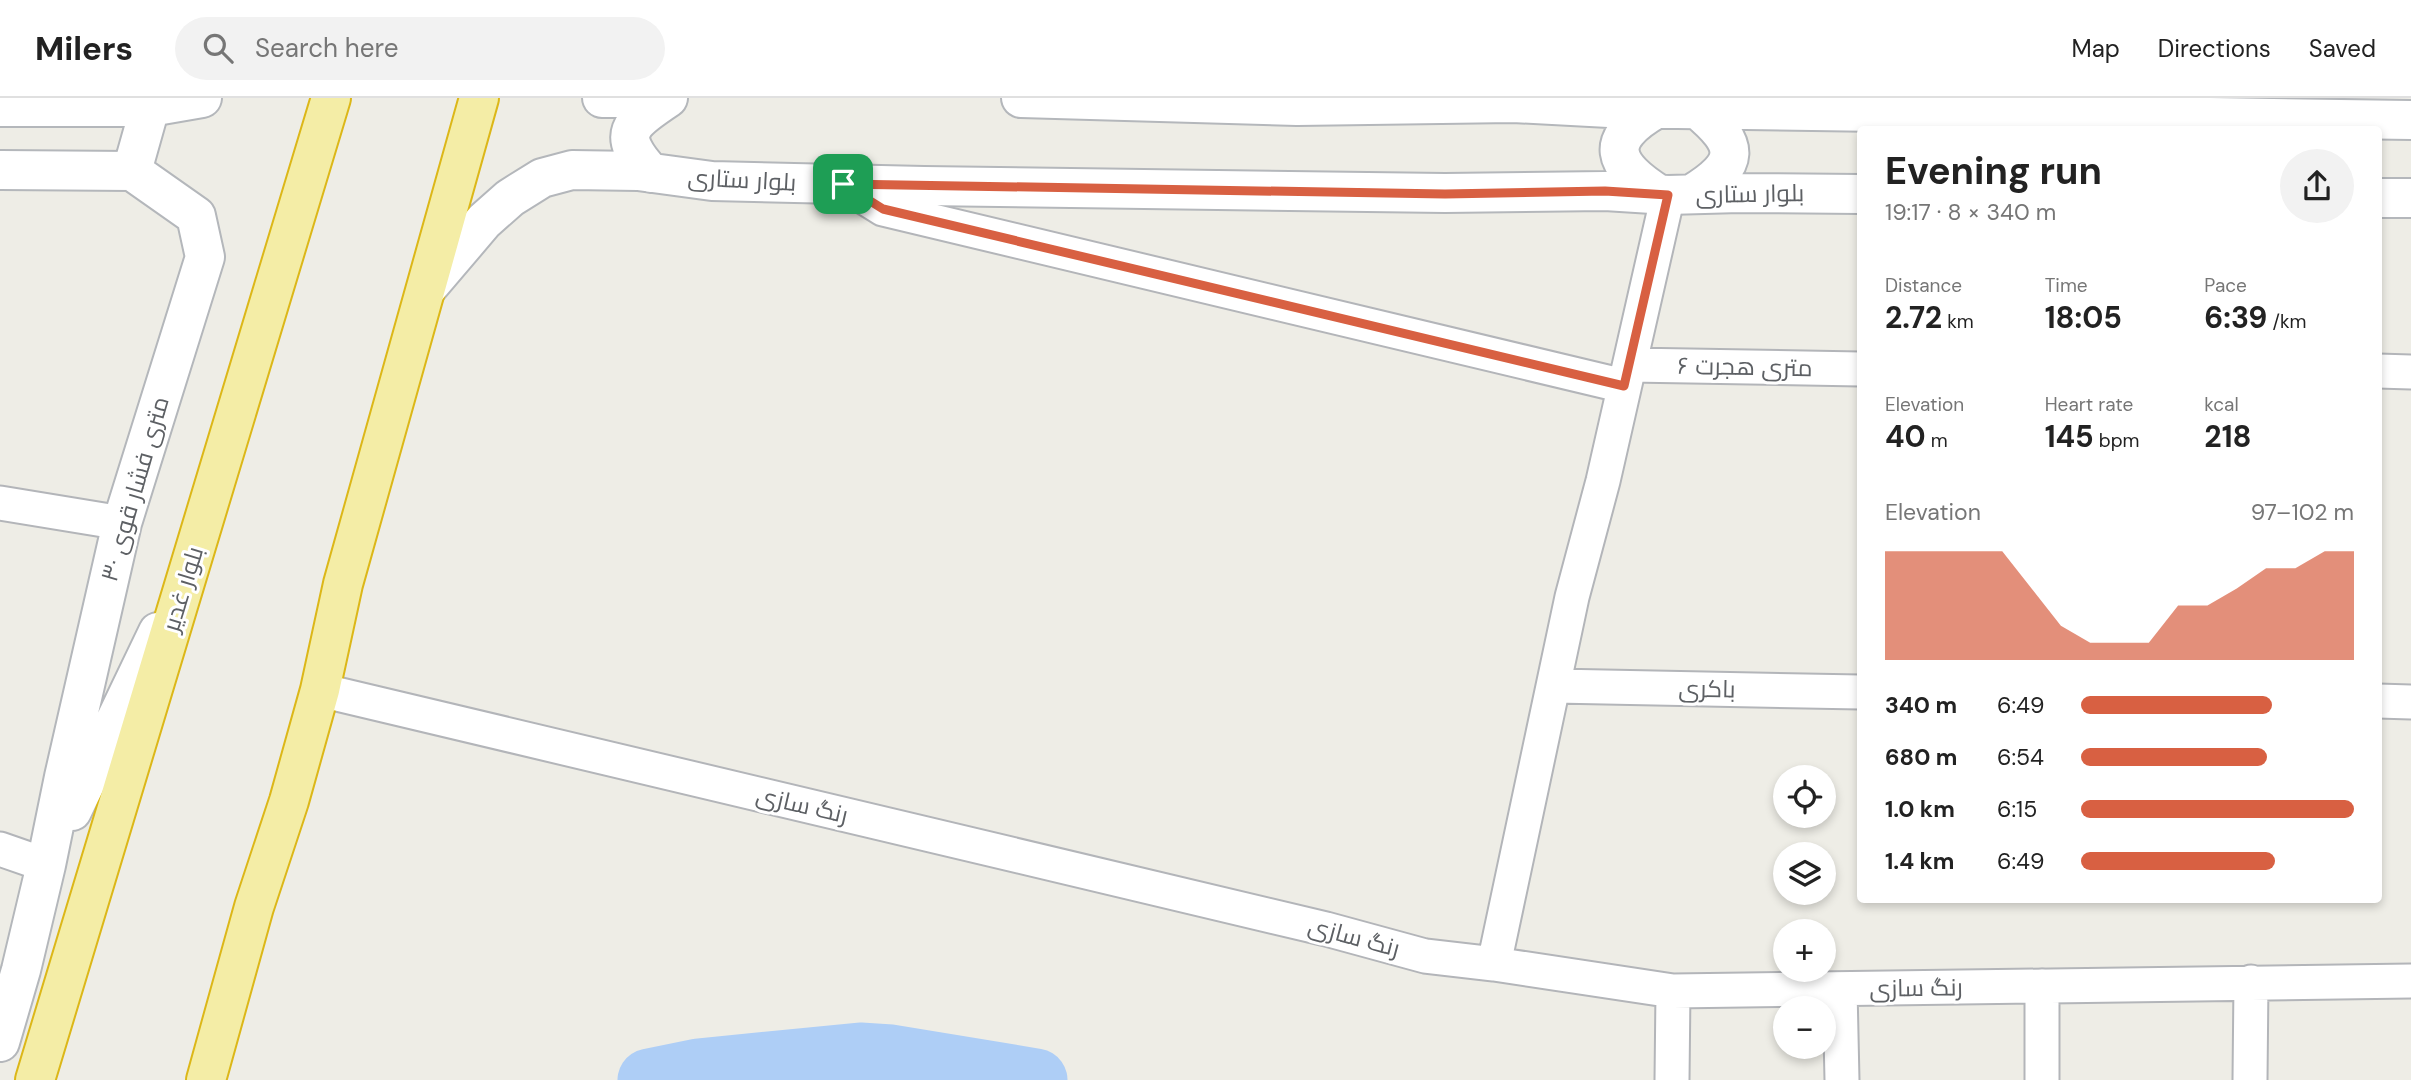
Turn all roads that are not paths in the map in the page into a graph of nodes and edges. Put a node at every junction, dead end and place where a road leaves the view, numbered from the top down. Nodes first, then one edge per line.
1 (202, 98) edge
2 (331, 98) edge
3 (479, 98) edge
4 (601, 98) edge
5 (633, 98) edge
6 (668, 98) edge
7 (1021, 98) edge
8 (1685, 106) edge
9 (0, 107) edge
10 (150, 107) junction
11 (2411, 120) edge
12 (0, 170) edge
13 (132, 171) junction
14 (651, 173) junction
15 (843, 184) junction
16 (1857, 194) edge
17 (1673, 195) junction
18 (2382, 198) edge
19 (2411, 198) edge
20 (427, 288) junction
21 (1857, 369) edge
22 (2382, 371) edge
23 (2411, 372) edge
24 (1627, 375) junction
25 (0, 503) edge
26 (122, 523) junction
27 (190, 567) junction
28 (1555, 686) junction
29 (320, 690) junction
30 (1857, 691) edge
31 (2382, 701) edge
32 (2411, 702) edge
33 (0, 849) edge
34 (46, 865) junction
35 (1494, 964) junction
36 (2411, 981) edge
37 (2252, 982) junction
38 (2042, 986) junction
39 (1840, 989) junction
40 (1673, 992) junction
41 (0, 1042) edge
42 (210, 1069) edge
43 (34, 1080) edge
44 (1672, 1080) edge
45 (1842, 1080) edge
46 (2042, 1080) edge
47 (2250, 1080) edge

1 - 10 main road
2 - 27 highway, بلوار غدیر
3 - 20 highway
4 - 5 main road
6 - 14 main road
7 - 8 main road
8 - 11 main road
8 - 17 main road
8 - 17 main road
9 - 10 main road
10 - 13 main road
12 - 13 main road
13 - 26 main road, ۳۰ متری فشار قوی
14 - 15 main road, بلوار ستاری
14 - 20 main road, بلوار ستاری
15 - 17 main road, بلوار ستاری
15 - 24 street, ۶ متری هجرت
16 - 17 main road, بلوار ستاری
17 - 24 street
18 - 19 main road
20 - 29 highway
21 - 24 street, ۶ متری هجرت
22 - 23 street
24 - 28 street
25 - 26 street
26 - 34 main road, ۳۰ متری فشار قوی
27 - 34 main road
27 - 43 highway, بلوار غدیر
28 - 30 street, باکری
28 - 35 street
29 - 35 street, رنگ سازی
29 - 42 highway
31 - 32 street
33 - 34 street
34 - 41 main road, ۳۰ متری فشار قوی
35 - 40 street, رنگ سازی
36 - 37 street, رنگ سازی
37 - 38 street, رنگ سازی
37 - 47 street
38 - 39 street, رنگ سازی
38 - 46 street
39 - 40 street, رنگ سازی
39 - 45 street
40 - 44 street

